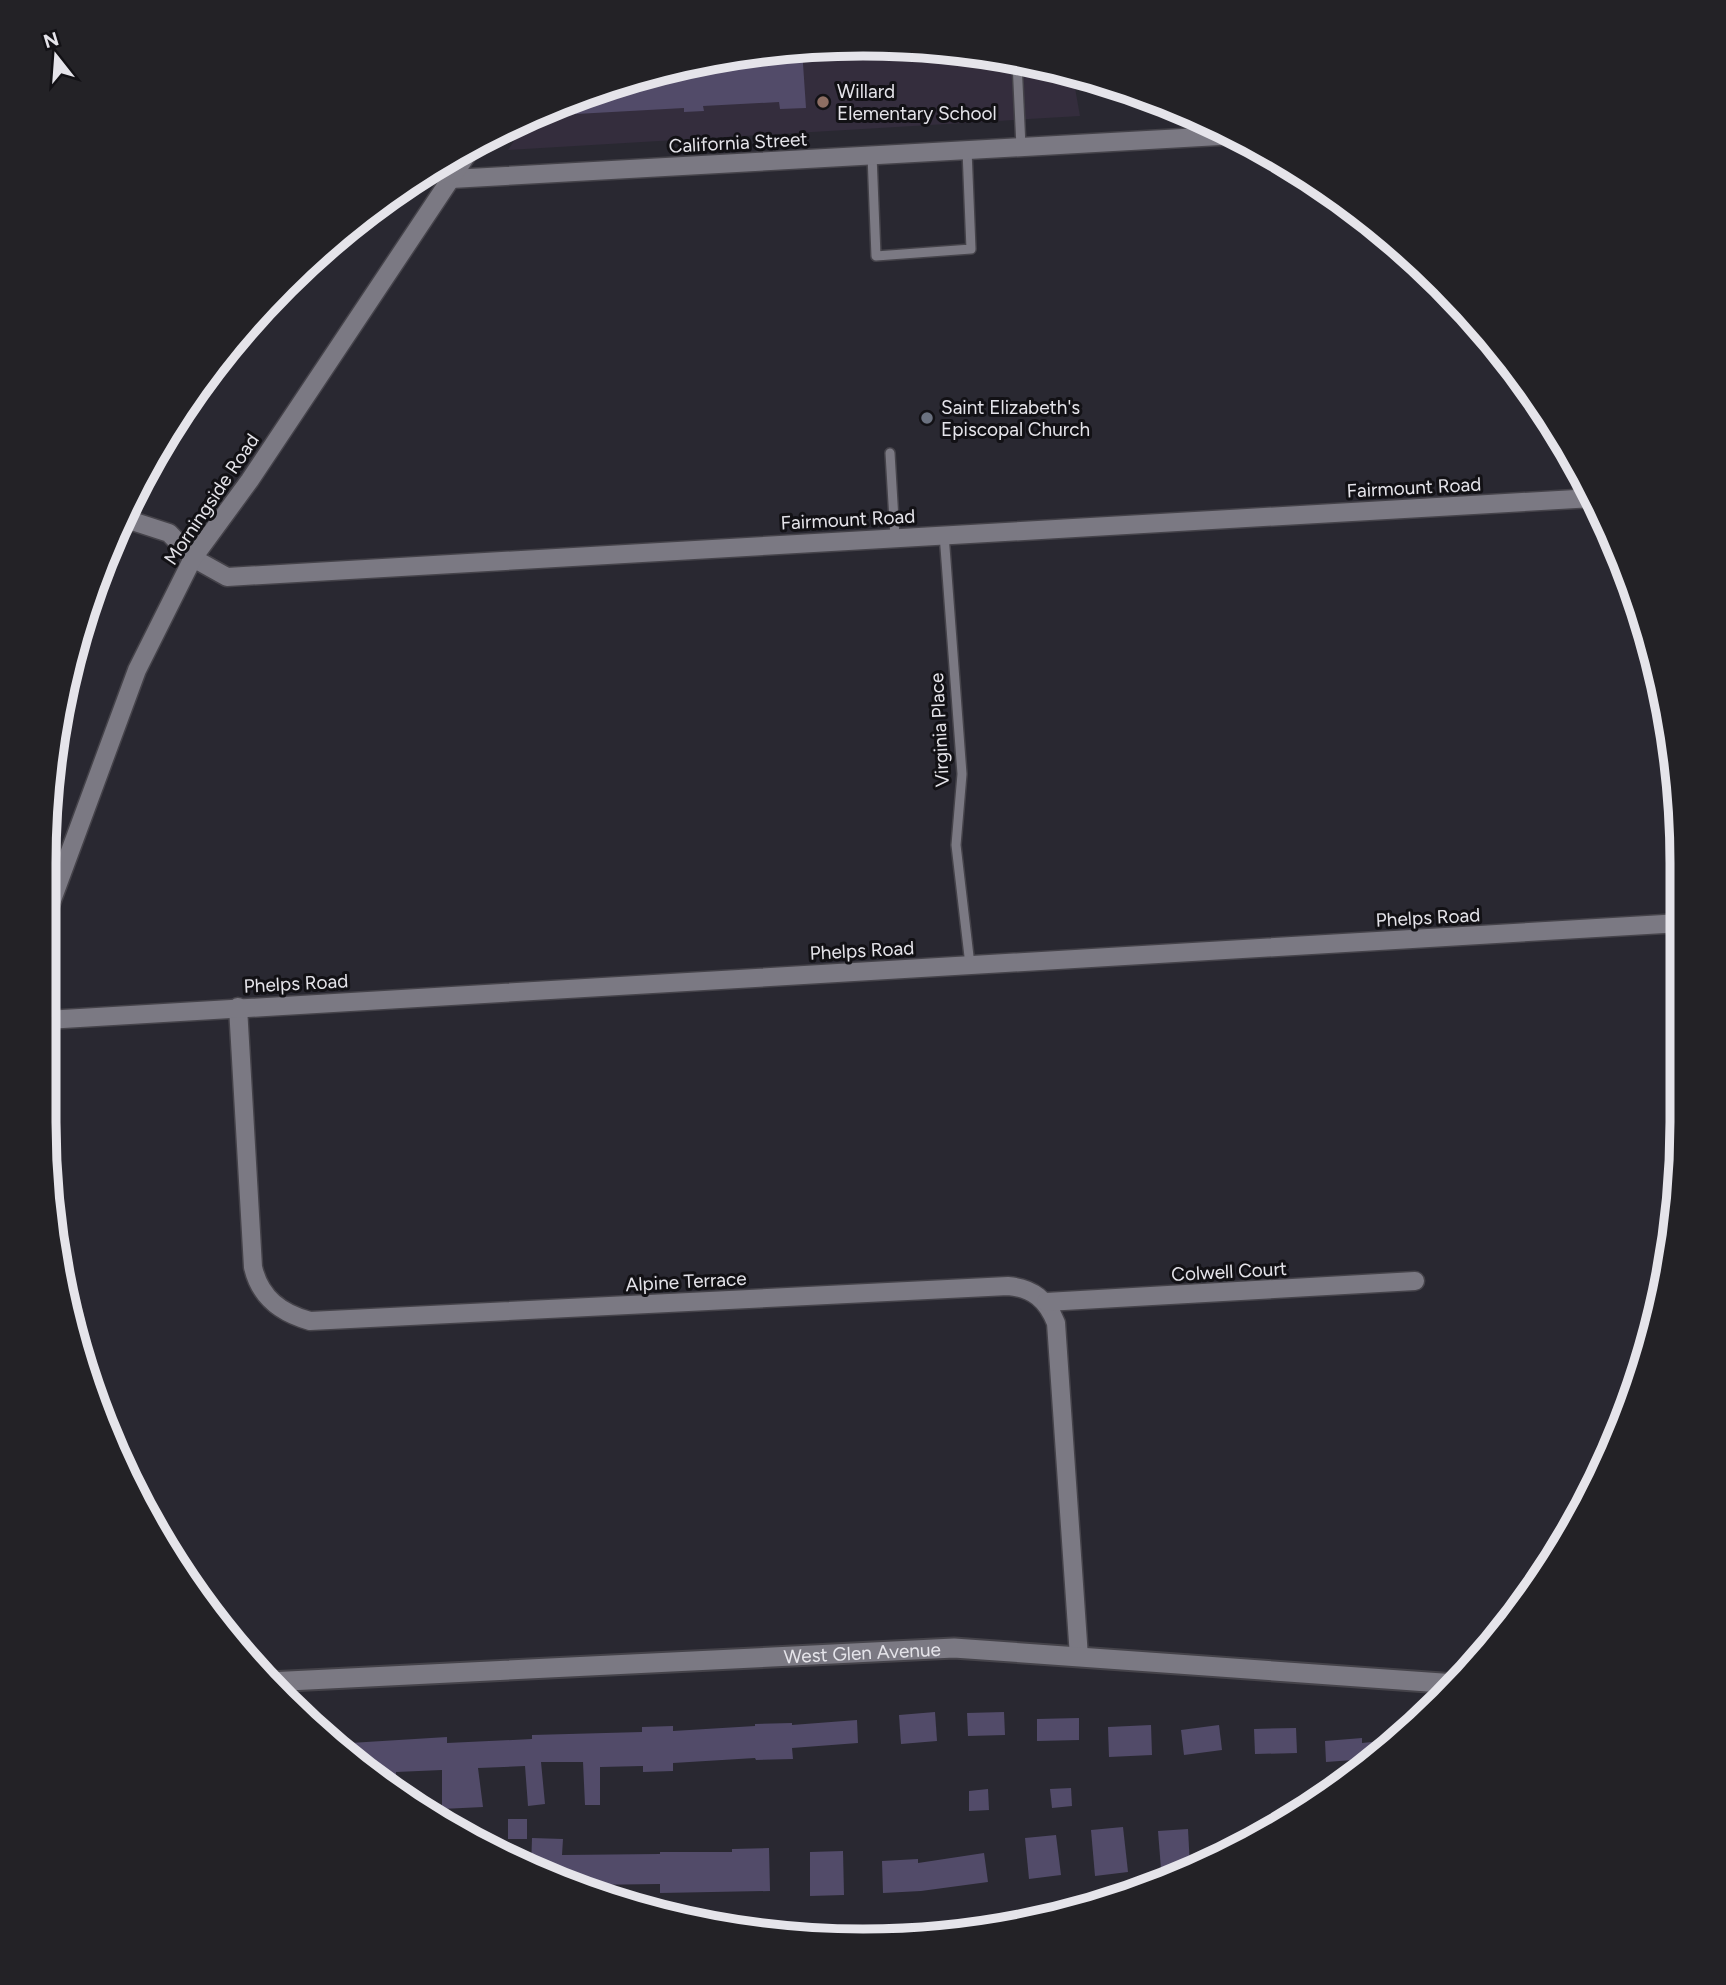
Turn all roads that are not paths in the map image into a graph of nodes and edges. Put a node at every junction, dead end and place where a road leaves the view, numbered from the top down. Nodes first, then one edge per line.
1 (1017, 72) edge
2 (1214, 136) edge
3 (1021, 147) junction
4 (967, 150) junction
5 (872, 155) junction
6 (461, 163) edge
7 (451, 179) junction
8 (890, 453) dead end
9 (1583, 499) edge
10 (132, 521) edge
11 (944, 534) junction
12 (895, 537) junction
13 (193, 558) junction
14 (56, 890) edge
15 (1670, 924) edge
16 (970, 965) junction
17 (238, 1007) junction
18 (56, 1019) edge
19 (1415, 1282) dead end
20 (1046, 1302) junction
21 (1079, 1657) junction
22 (281, 1681) edge
23 (1443, 1683) edge

1 - 3 lane
2 - 3 street, California Street
3 - 4 street, California Street
4 - 5 street, California Street
4 - 5 lane
5 - 7 street, California Street
6 - 7 street, Morningside Road
7 - 13 street, Morningside Road
8 - 12 lane
9 - 11 street, Fairmount Road
10 - 13 street, Fairmount Road
11 - 12 street, Fairmount Road
11 - 16 lane, Virginia Place
12 - 13 street, Fairmount Road
13 - 14 street, Morningside Road
15 - 16 street, Phelps Road
16 - 17 street, Phelps Road
17 - 18 street, Phelps Road
17 - 20 street, Alpine Terrace
19 - 20 street, Colwell Court
20 - 21 street
21 - 22 street, West Glen Avenue
21 - 23 street, West Glen Avenue

